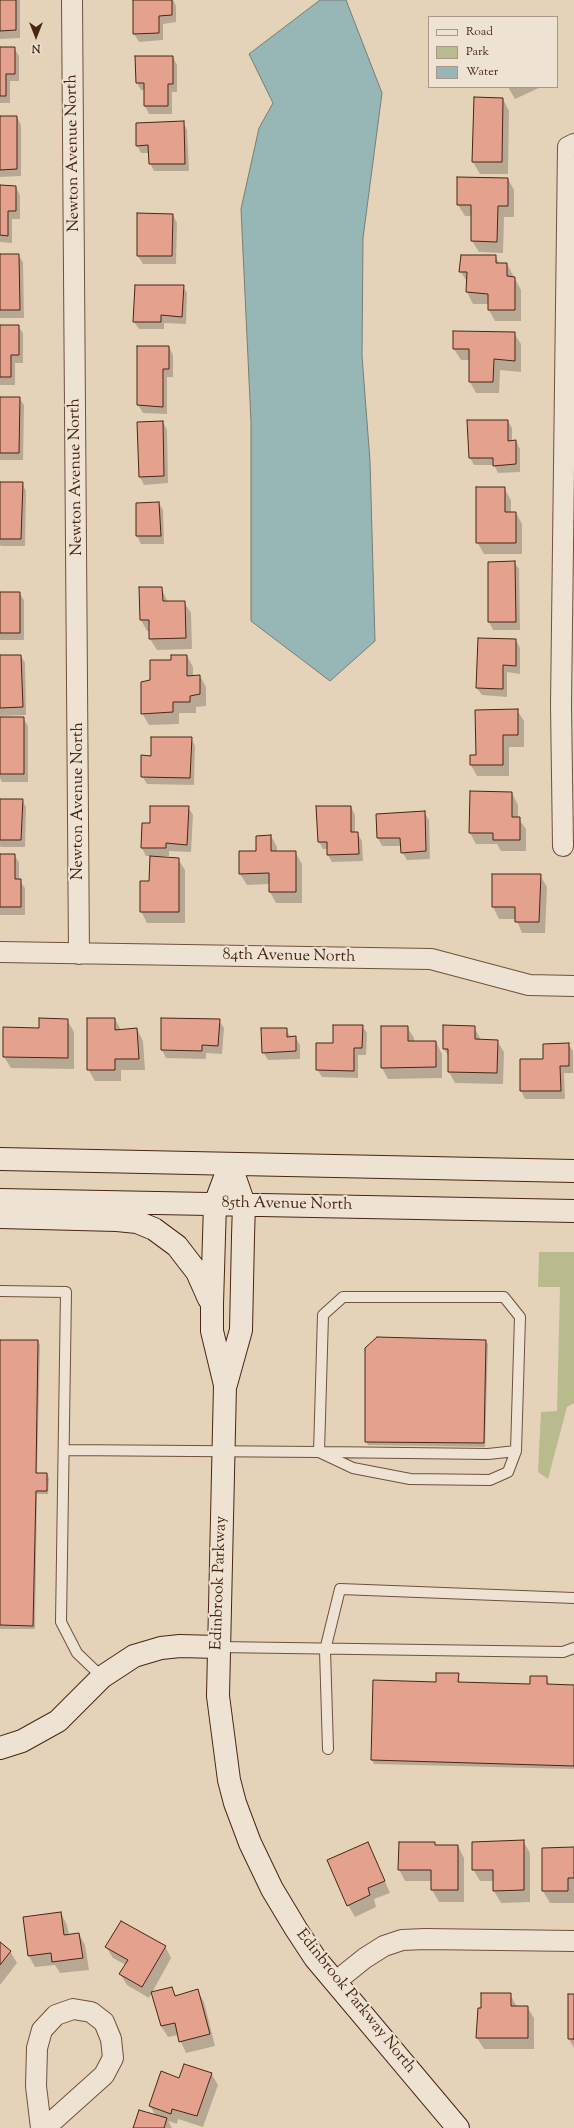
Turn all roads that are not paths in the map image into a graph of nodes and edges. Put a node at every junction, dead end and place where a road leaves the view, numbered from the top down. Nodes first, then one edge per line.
1 (72, 0) edge
2 (574, 144) edge
3 (568, 705) edge
4 (563, 846) dead end
5 (0, 952) edge
6 (79, 954) junction
7 (574, 986) edge
8 (0, 1160) edge
9 (230, 1164) junction
10 (574, 1171) edge
11 (0, 1200) edge
12 (215, 1204) junction
13 (244, 1204) junction
14 (574, 1211) edge
15 (0, 1217) edge
16 (0, 1291) edge
17 (212, 1304) junction
18 (225, 1385) junction
19 (65, 1450) junction
20 (516, 1451) junction
21 (224, 1452) junction
22 (319, 1452) junction
23 (574, 1598) edge
24 (218, 1647) junction
25 (574, 1648) edge
26 (325, 1650) junction
27 (102, 1677) junction
28 (0, 1748) edge
29 (328, 1749) dead end
30 (230, 1780) joint
31 (574, 1942) edge
32 (335, 1982) junction
33 (41, 2128) edge
34 (45, 2128) edge
35 (458, 2128) edge

1 - 6 street, Newton Avenue North
2 - 3 street
3 - 4 street
5 - 6 street, 84th Avenue North
6 - 7 street, 84th Avenue North
8 - 9 street
9 - 10 street
9 - 12 street, Edinbrook Parkway
9 - 13 street, Edinbrook Parkway
11 - 12 street, 85th Avenue North
12 - 13 street, 85th Avenue North
12 - 17 street, Edinbrook Parkway
13 - 14 street, 85th Avenue North
13 - 18 street, Edinbrook Parkway
15 - 17 street
16 - 19 lane
17 - 18 street, Edinbrook Parkway
18 - 21 street, Edinbrook Parkway
19 - 21 lane
19 - 27 lane
20 - 22 lane
20 - 22 lane
20 - 22 lane
21 - 22 lane
21 - 24 street, Edinbrook Parkway
23 - 26 lane
24 - 26 lane
24 - 27 street
24 - 30 street, Edinbrook Parkway
25 - 26 lane
26 - 29 lane
27 - 28 street
30 - 32 street, Edinbrook Parkway North
31 - 32 street
32 - 35 street, Edinbrook Parkway North
33 - 34 street

